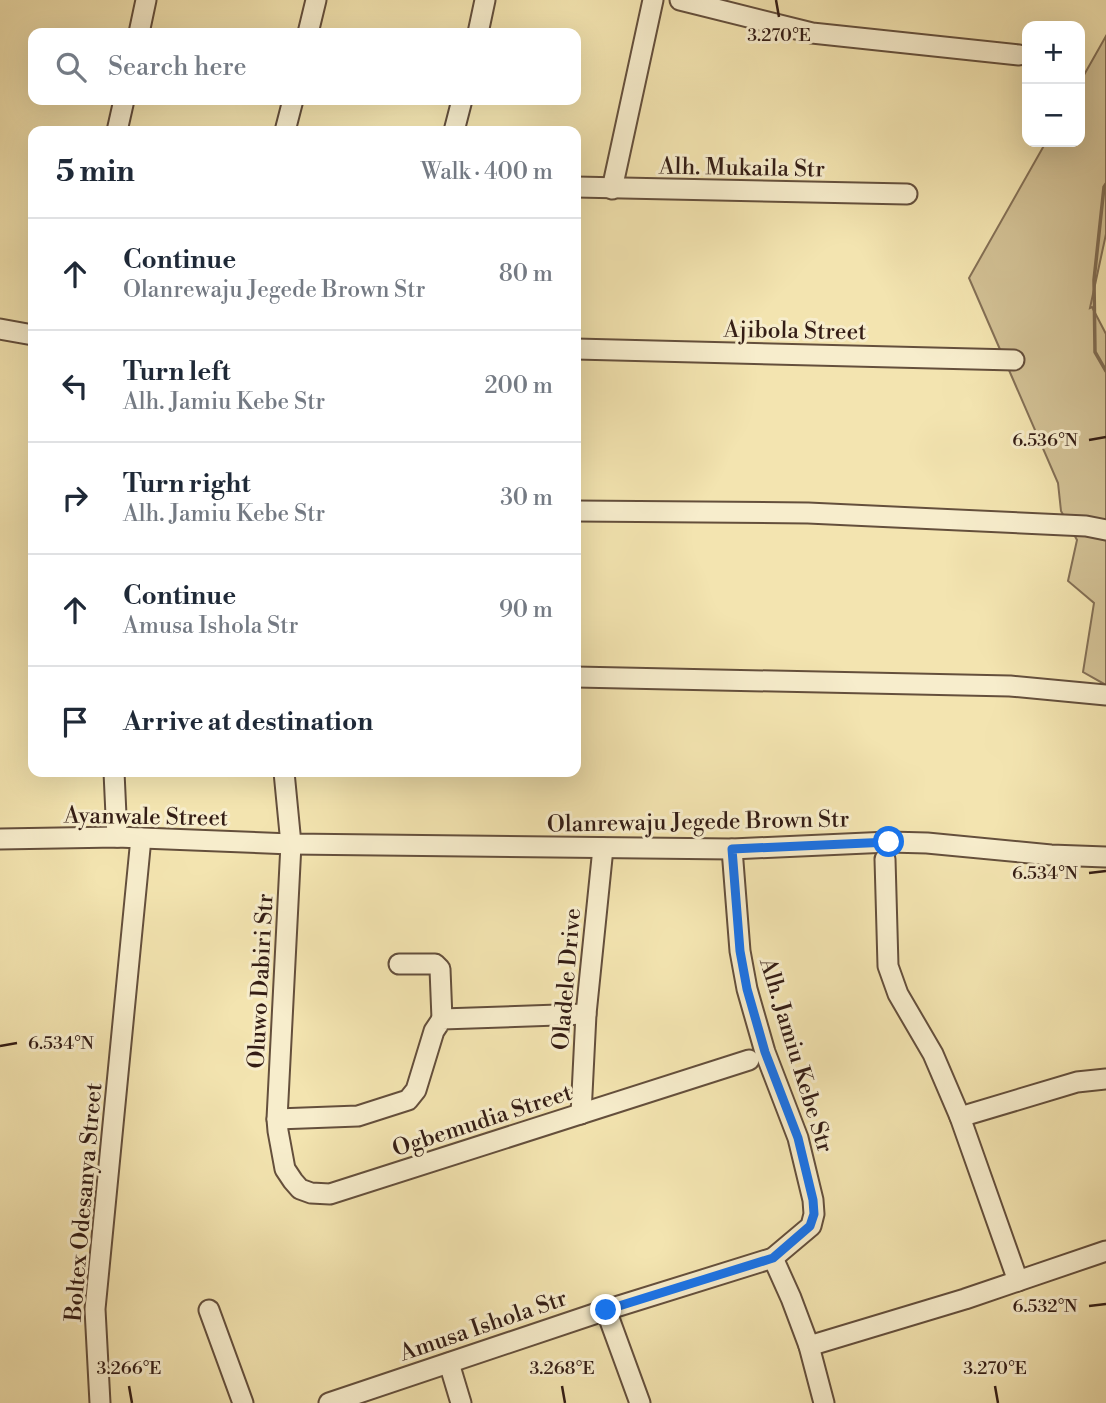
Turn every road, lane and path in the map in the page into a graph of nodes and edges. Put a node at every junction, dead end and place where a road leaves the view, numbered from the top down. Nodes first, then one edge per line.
1 (146, 0) edge
2 (316, 0) edge
3 (485, 0) edge
4 (653, 0) edge
5 (680, 0) edge
6 (140, 28) edge
7 (309, 28) edge
8 (479, 28) edge
9 (1019, 55) dead end
10 (123, 105) edge
11 (292, 105) edge
12 (461, 105) edge
13 (118, 126) edge
14 (286, 126) edge
15 (455, 126) edge
16 (581, 187) edge
17 (612, 189) junction
18 (907, 194) dead end
19 (0, 329) edge
20 (28, 334) edge
21 (581, 349) edge
22 (1014, 360) dead end
23 (581, 511) edge
24 (1106, 530) edge
25 (581, 677) edge
26 (1106, 695) edge
27 (114, 777) edge
28 (284, 777) edge
29 (117, 837) junction
30 (141, 838) junction
31 (0, 839) edge
32 (291, 844) junction
33 (603, 848) junction
34 (732, 849) junction
35 (1106, 857) edge
36 (885, 859) dead end
37 (399, 964) dead end
38 (586, 1014) junction
39 (442, 1018) junction
40 (749, 1060) dead end
41 (1106, 1079) edge
42 (581, 1114) junction
43 (960, 1117) junction
44 (277, 1119) junction
45 (1106, 1251) edge
46 (773, 1258) junction
47 (1018, 1281) junction
48 (209, 1310) dead end
49 (606, 1310) junction
50 (809, 1346) junction
51 (449, 1363) junction
52 (100, 1403) edge
53 (243, 1403) edge
54 (330, 1403) edge
55 (461, 1403) edge
56 (640, 1403) edge
57 (824, 1403) edge

1 - 6 street
2 - 7 street
3 - 8 street
4 - 17 street
5 - 9 street
10 - 13 street
11 - 14 street
12 - 15 street
16 - 17 street, Alh. Mukaila Str
17 - 18 street, Alh. Mukaila Str
19 - 20 street
21 - 22 street, Ajibola Street
23 - 24 street
25 - 26 street
27 - 29 street
28 - 32 street, Oluwo Dabiri Str
29 - 30 street, Ayanwale Street
29 - 31 street, Ayanwale Street
30 - 32 street, Ayanwale Street
30 - 52 street, Boltex Odesanya Street
32 - 33 street, Olanrewaju Jegede Brown Str
32 - 44 street, Oluwo Dabiri Str
33 - 34 street, Olanrewaju Jegede Brown Str
33 - 38 street, Oladele Drive
34 - 35 street, Olanrewaju Jegede Brown Str
34 - 46 street, Alh. Jamiu Kebe Str
36 - 43 street
37 - 39 street
38 - 39 street
38 - 42 street, Oladele Drive
39 - 44 street
40 - 42 street, Ogbemudia Street
41 - 43 street
42 - 44 street, Ogbemudia Street
43 - 47 street
45 - 47 street
46 - 49 street, Amusa Ishola Str
46 - 50 street
47 - 50 street
48 - 53 street
49 - 51 street, Amusa Ishola Str
49 - 56 street
50 - 57 street
51 - 54 street, Amusa Ishola Str
51 - 55 street

